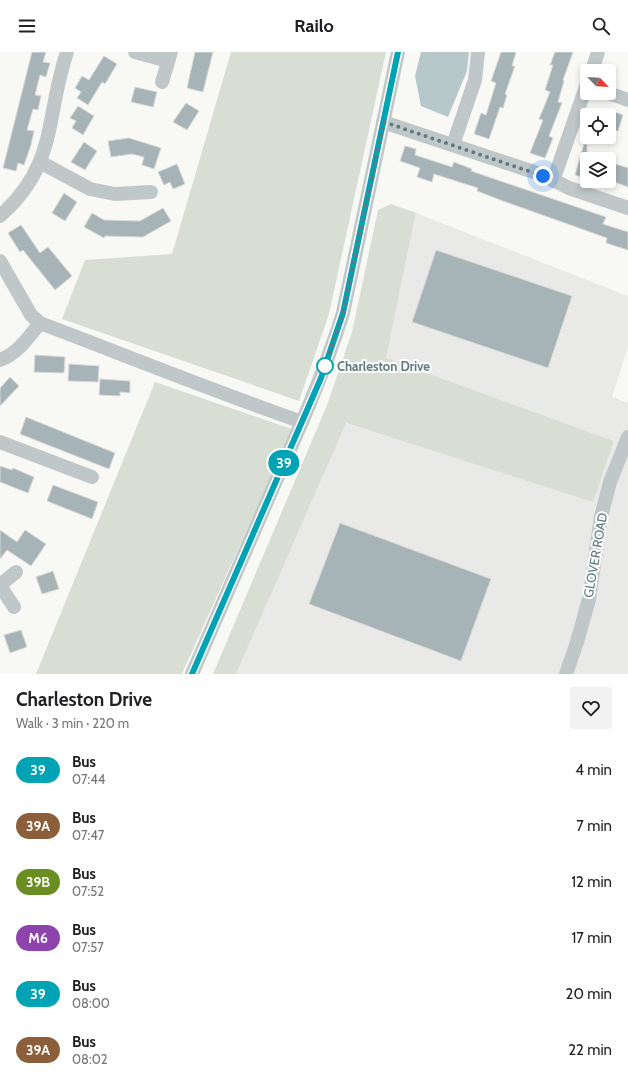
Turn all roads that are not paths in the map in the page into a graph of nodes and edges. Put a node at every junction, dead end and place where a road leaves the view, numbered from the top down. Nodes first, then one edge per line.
1 (67, 52) edge
2 (135, 52) edge
3 (398, 52) edge
4 (478, 52) edge
5 (598, 52) edge
6 (169, 56) edge
7 (594, 64) edge
8 (162, 82) dead end
9 (616, 96) edge
10 (582, 100) edge
11 (628, 100) edge
12 (384, 122) junction
13 (453, 145) junction
14 (40, 162) junction
15 (553, 181) junction
16 (150, 192) dead end
17 (628, 208) edge
18 (0, 216) edge
19 (0, 261) edge
20 (40, 323) junction
21 (0, 360) edge
22 (302, 422) junction
23 (628, 437) edge
24 (0, 442) edge
25 (92, 477) dead end
26 (16, 572) dead end
27 (0, 585) edge
28 (14, 607) dead end
29 (192, 674) edge
30 (566, 674) edge

1 - 14 street
2 - 6 street
3 - 12 street
4 - 13 street
5 - 7 street
6 - 8 street
9 - 11 street
10 - 15 street
12 - 13 street
12 - 22 street
13 - 15 street
14 - 16 street
14 - 18 street
15 - 17 street
19 - 20 street
20 - 21 street
20 - 22 street
22 - 29 street
23 - 30 street, GLOVER ROAD
24 - 25 street
26 - 27 street
27 - 28 street

